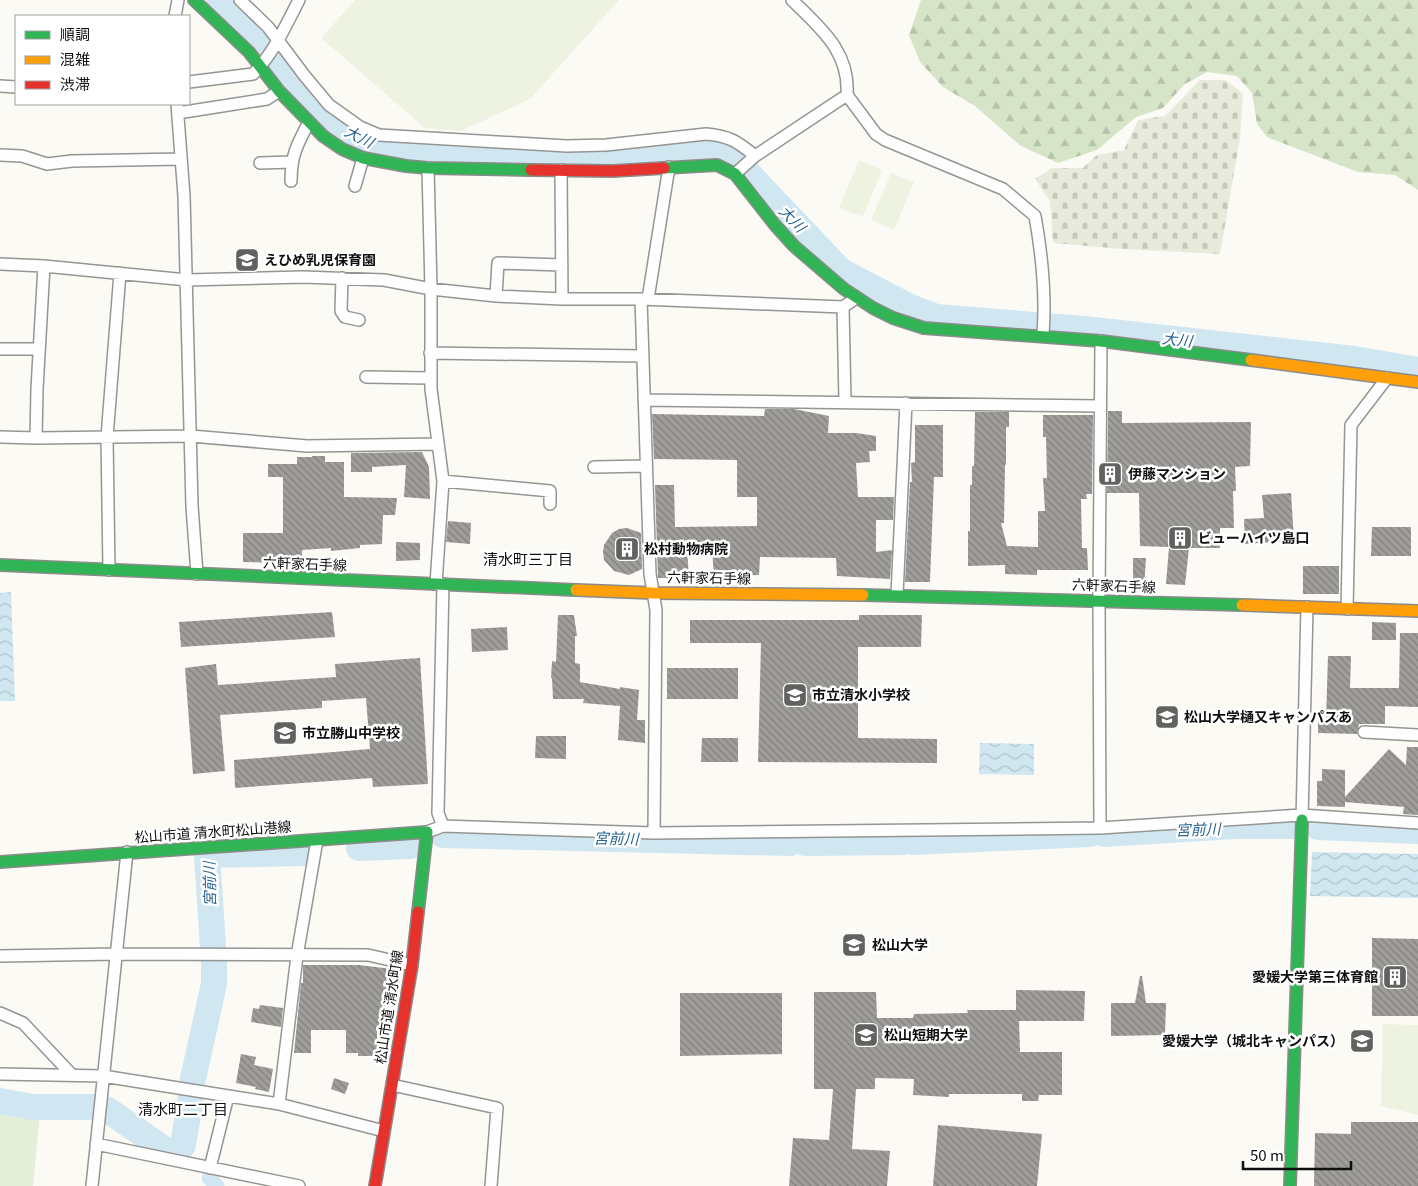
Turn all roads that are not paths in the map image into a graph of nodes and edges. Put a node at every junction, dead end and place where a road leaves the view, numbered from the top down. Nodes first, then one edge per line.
1 (178, 0) edge
2 (194, 0) edge
3 (240, 0) edge
4 (299, 0) edge
5 (792, 0) edge
6 (175, 15) edge
7 (277, 41) junction
8 (263, 63) junction
9 (190, 82) edge
10 (0, 86) edge
11 (15, 86) edge
12 (279, 91) junction
13 (847, 95) junction
14 (177, 108) edge
15 (309, 122) junction
16 (0, 155) edge
17 (754, 157) junction
18 (363, 158) junction
19 (181, 159) junction
20 (260, 162) dead end
21 (291, 162) junction
22 (669, 167) junction
23 (428, 168) junction
24 (560, 170) junction
25 (737, 172) junction
26 (291, 181) dead end
27 (355, 186) dead end
28 (0, 264) edge
29 (562, 265) junction
30 (44, 266) junction
31 (120, 273) junction
32 (342, 278) junction
33 (187, 280) junction
34 (431, 289) junction
35 (496, 296) junction
36 (856, 298) junction
37 (562, 299) junction
38 (644, 299) junction
39 (843, 306) junction
40 (359, 320) dead end
41 (1043, 336) junction
42 (1101, 341) junction
43 (0, 349) edge
44 (39, 349) junction
45 (430, 354) junction
46 (642, 356) junction
47 (366, 377) dead end
48 (430, 378) junction
49 (1387, 378) junction
50 (1418, 382) edge
51 (644, 400) junction
52 (845, 402) junction
53 (906, 403) junction
54 (1100, 406) junction
55 (191, 436) junction
56 (0, 437) edge
57 (108, 437) junction
58 (36, 438) junction
59 (437, 444) junction
60 (646, 466) junction
61 (594, 467) dead end
62 (443, 481) junction
63 (550, 504) dead end
64 (0, 565) edge
65 (109, 570) junction
66 (197, 574) junction
67 (440, 584) junction
68 (653, 593) junction
69 (897, 595) junction
70 (1098, 600) junction
71 (1307, 607) junction
72 (1347, 609) junction
73 (1418, 612) edge
74 (1364, 732) dead end
75 (1418, 735) edge
76 (1302, 822) junction
77 (1418, 823) edge
78 (443, 826) junction
79 (1100, 828) junction
80 (428, 832) junction
81 (654, 833) junction
82 (317, 840) junction
83 (127, 852) junction
84 (0, 862) edge
85 (116, 954) junction
86 (0, 956) edge
87 (297, 956) junction
88 (412, 965) junction
89 (0, 1013) edge
90 (0, 1074) edge
91 (72, 1075) junction
92 (103, 1076) junction
93 (392, 1085) junction
94 (228, 1096) junction
95 (279, 1104) junction
96 (384, 1131) junction
97 (96, 1144) junction
98 (210, 1168) junction
99 (92, 1186) edge
100 (299, 1186) edge
101 (375, 1186) edge
102 (490, 1186) edge
103 (1290, 1186) edge

1 - 6 street
2 - 8 street
3 - 7 street
4 - 7 street
5 - 13 street
7 - 8 street
7 - 17 street
8 - 9 street
8 - 12 street
10 - 11 street
12 - 14 street
12 - 15 street
13 - 17 street
13 - 41 street
14 - 19 street
15 - 18 street
15 - 21 street
16 - 19 street
17 - 25 street
18 - 23 street
18 - 27 street
19 - 33 street
20 - 21 street
21 - 26 street
22 - 24 street
22 - 25 street
22 - 38 street
23 - 24 street
23 - 34 street
24 - 29 street
25 - 36 street
28 - 30 street
29 - 35 street
29 - 37 street
30 - 31 street
30 - 44 street
31 - 33 street
31 - 57 street
32 - 33 street
32 - 34 street
32 - 40 street
33 - 55 street
34 - 35 street
34 - 45 street
35 - 37 street
36 - 39 street
36 - 41 street
37 - 38 street
38 - 39 street
38 - 46 street
39 - 52 street
41 - 42 street
42 - 49 street
42 - 54 street
43 - 44 street
44 - 58 street
45 - 46 street
45 - 48 street
46 - 51 street
47 - 48 street
48 - 59 street
49 - 50 street
49 - 72 street
51 - 52 street
51 - 60 street
52 - 53 street
53 - 54 street
53 - 69 street
54 - 70 street
55 - 57 street
55 - 59 street
55 - 66 street
56 - 58 street
57 - 58 street
57 - 65 street
59 - 62 street
60 - 61 street
60 - 68 street
62 - 63 street
62 - 67 street
64 - 65 street, 六軒家石手線
65 - 66 street, 六軒家石手線
66 - 67 street, 六軒家石手線
67 - 68 street, 六軒家石手線
67 - 78 street
68 - 69 street, 六軒家石手線
68 - 81 street
69 - 70 street, 六軒家石手線
70 - 71 street, 六軒家石手線
70 - 79 street
71 - 72 street, 六軒家石手線
71 - 76 street
72 - 73 street, 六軒家石手線
74 - 75 street
76 - 77 street
76 - 79 street
76 - 103 street
78 - 80 street
78 - 81 street
79 - 81 street
80 - 82 street, 松山市道 清水町松山港線
80 - 88 street, 松山市道 清水町線
82 - 83 street, 松山市道 清水町松山港線
82 - 87 street
83 - 84 street, 松山市道 清水町松山港線
83 - 85 street
85 - 86 street
85 - 87 street
85 - 92 street
87 - 88 street
87 - 95 street
88 - 93 street, 松山市道 清水町線
89 - 91 street
90 - 91 street
91 - 92 street
92 - 94 street
92 - 97 street
93 - 96 street, 松山市道 清水町線
93 - 102 street
94 - 95 street
94 - 98 street
95 - 96 street
96 - 101 street, 松山市道 清水町線
97 - 98 street
97 - 99 street
98 - 100 street

